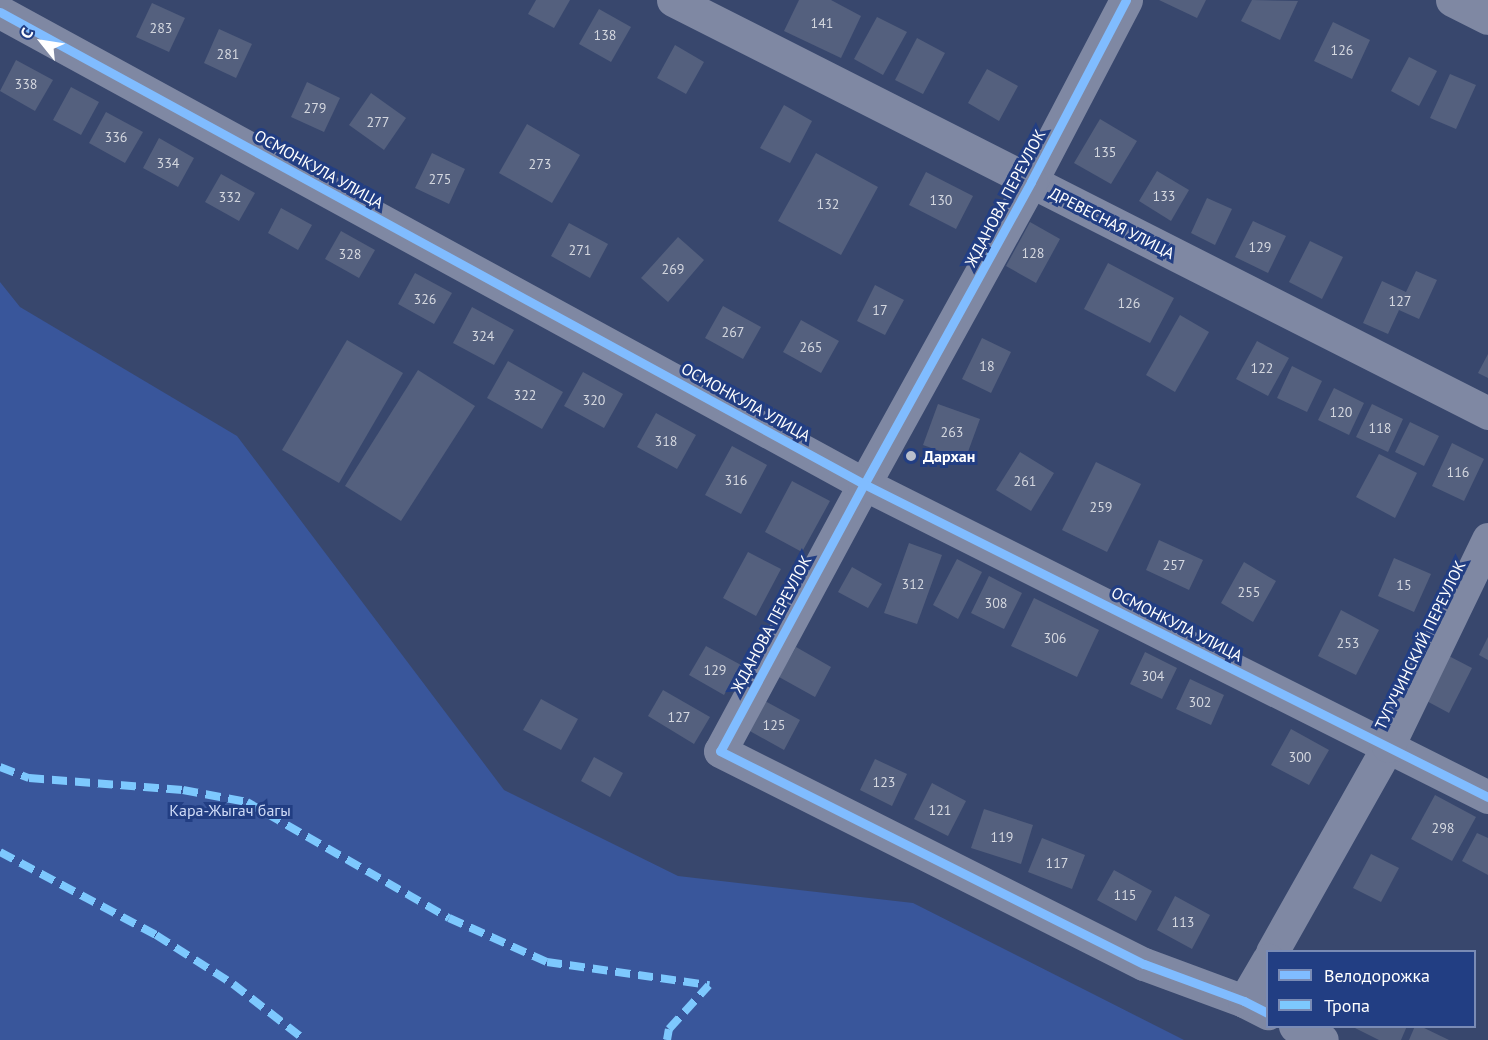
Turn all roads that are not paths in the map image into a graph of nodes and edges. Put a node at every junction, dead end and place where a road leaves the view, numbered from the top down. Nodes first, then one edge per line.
1 (673, 0) edge
2 (1126, 0) edge
3 (1452, 0) edge
4 (0, 12) edge
5 (1488, 18) edge
6 (1031, 182) junction
7 (1488, 413) edge
8 (864, 484) junction
9 (1488, 539) edge
10 (1388, 746) junction
11 (1488, 797) edge
12 (1273, 950) edge
13 (1266, 968) edge
14 (1256, 1007) edge
15 (1298, 1028) edge
16 (1322, 1040) edge

1 - 6 street, ДРЕВЕСНАЯ УЛИЦА
2 - 6 street, ЖДАНОВА ПЕРЕУЛОК
3 - 5 street
4 - 8 street, ОСМОНКУЛА УЛИЦА
6 - 7 street, ДРЕВЕСНАЯ УЛИЦА
6 - 8 street, ЖДАНОВА ПЕРЕУЛОК
8 - 10 street, ОСМОНКУЛА УЛИЦА
8 - 14 street, ЖДАНОВА ПЕРЕУЛОК
9 - 10 street, ТУГУЧИНСКИЙ ПЕРЕУЛОК
10 - 11 street, ОСМОНКУЛА УЛИЦА
10 - 12 street, ТУГУЧИНСКИЙ ПЕРЕУЛОК
13 - 14 street
15 - 16 street

